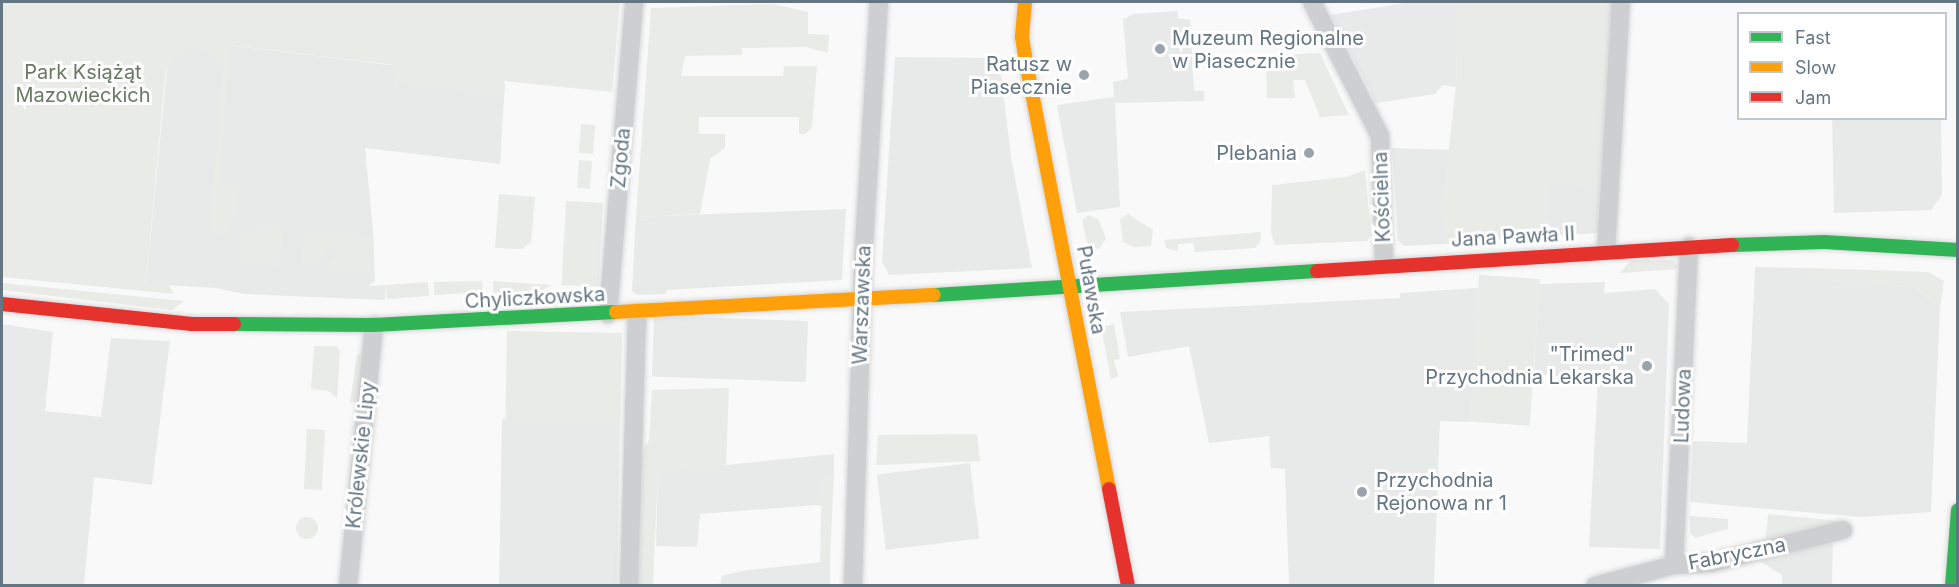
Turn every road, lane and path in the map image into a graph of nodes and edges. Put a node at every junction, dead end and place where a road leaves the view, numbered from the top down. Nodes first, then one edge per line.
1 (634, 2) edge
2 (879, 2) edge
3 (1026, 2) edge
4 (1312, 2) edge
5 (1621, 2) edge
6 (1689, 246) junction
7 (1958, 250) edge
8 (1606, 251) junction
9 (1384, 264) junction
10 (1071, 288) junction
11 (861, 301) junction
12 (2, 304) edge
13 (638, 312) junction
14 (608, 314) junction
15 (374, 325) junction
16 (1958, 510) edge
17 (1957, 515) edge
18 (1843, 530) dead end
19 (1674, 566) junction
20 (348, 585) edge
21 (629, 585) edge
22 (853, 585) edge
23 (1128, 585) edge
24 (1595, 585) edge
25 (1952, 585) edge

1 - 14 street, Zgoda
2 - 11 street, Warszawska
3 - 10 street, Puławska
4 - 9 street, Kościelna
5 - 8 street
6 - 7 street, Jana Pawła II
6 - 8 street, Jana Pawła II
6 - 19 street, Ludowa
8 - 9 street, Jana Pawła II
9 - 10 street, Jana Pawła II
10 - 11 street, Chyliczkowska
10 - 23 street, Puławska
11 - 13 street, Chyliczkowska
11 - 22 street, Warszawska
12 - 15 street, Chyliczkowska
13 - 14 street, Chyliczkowska
13 - 21 street
14 - 15 street, Chyliczkowska
15 - 20 street, Królewskie Lipy
16 - 17 street
17 - 25 street
18 - 19 street, Fabryczna
19 - 24 street, Fabryczna

